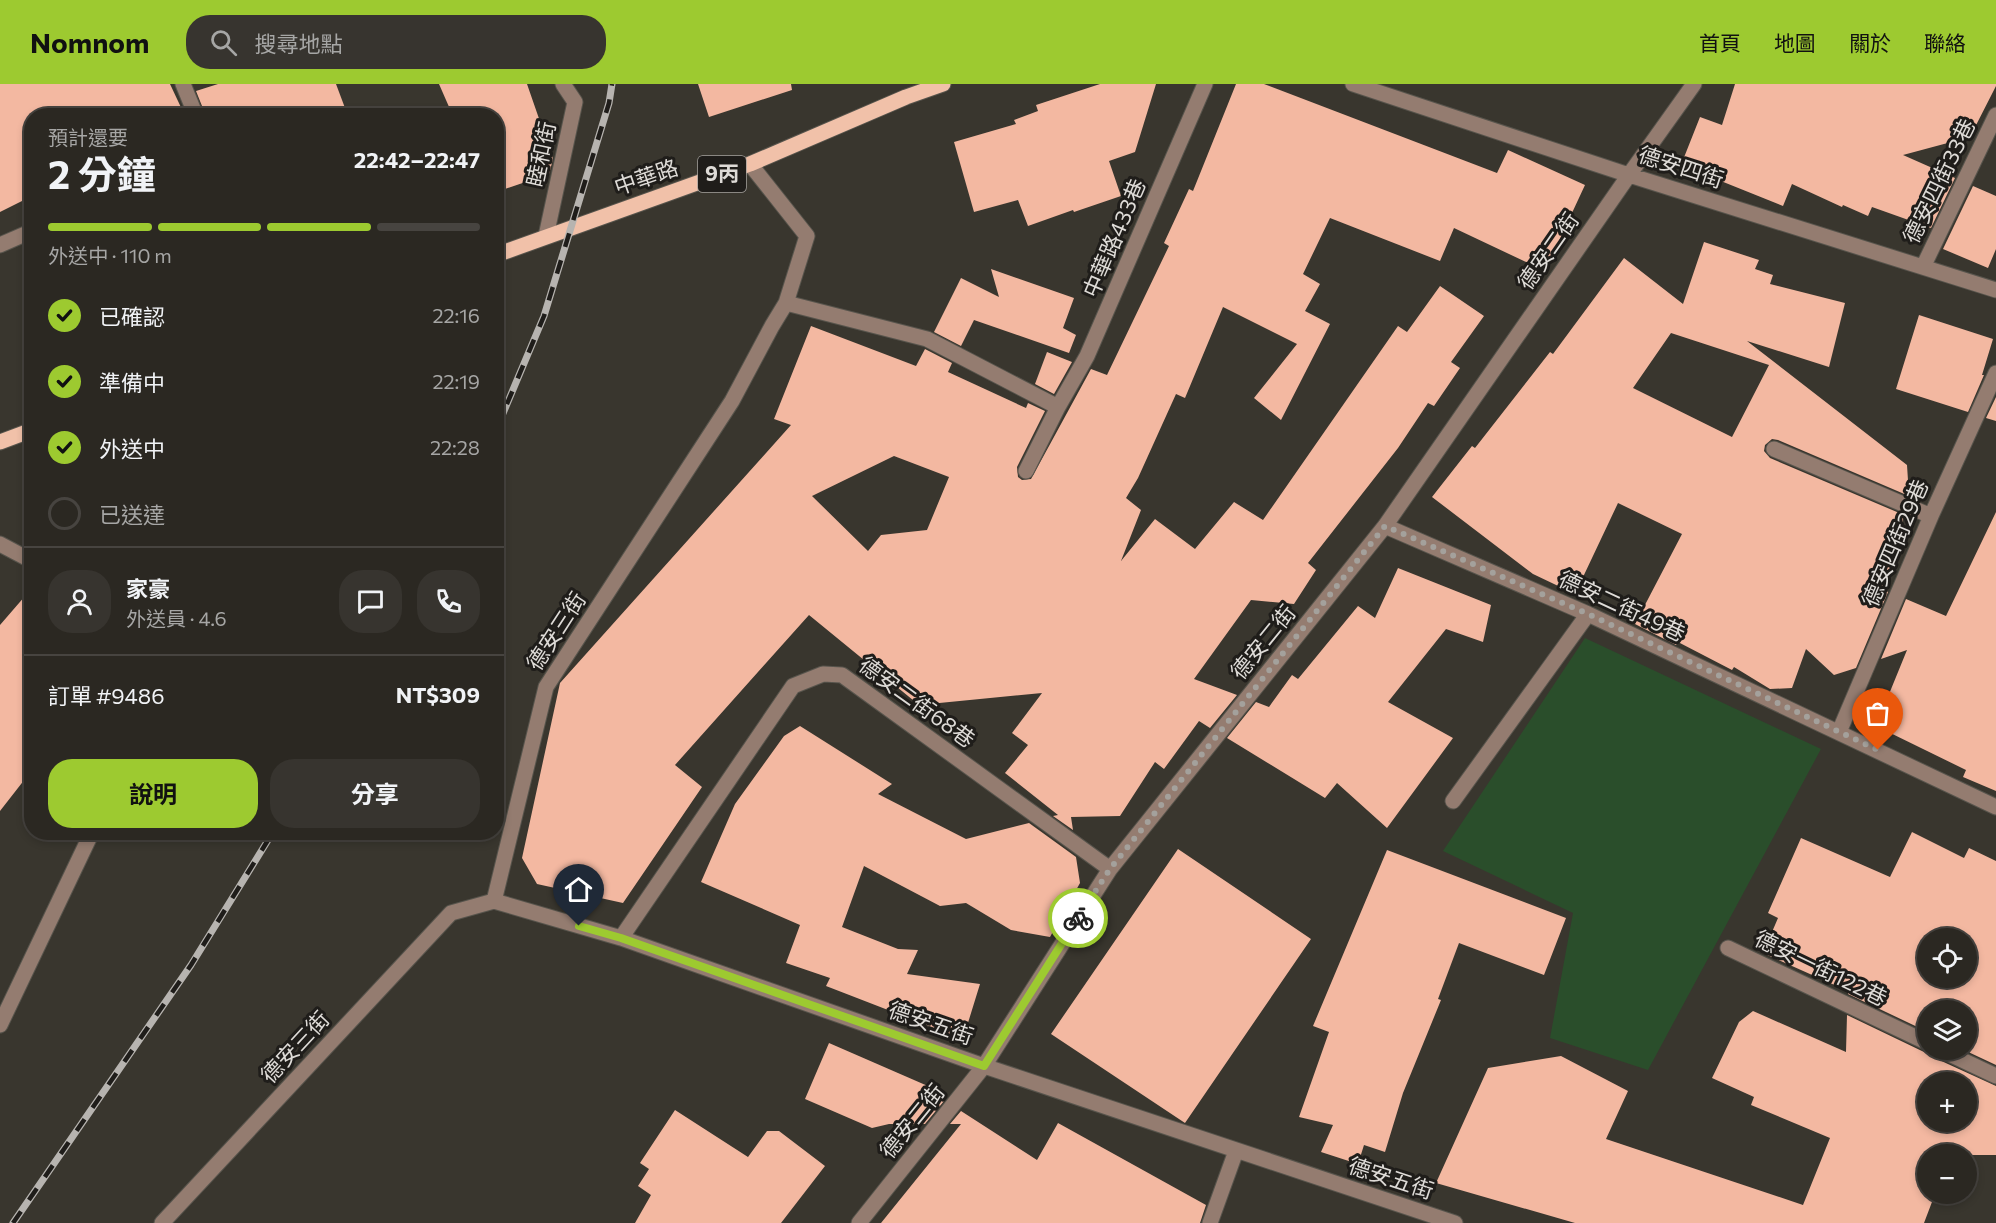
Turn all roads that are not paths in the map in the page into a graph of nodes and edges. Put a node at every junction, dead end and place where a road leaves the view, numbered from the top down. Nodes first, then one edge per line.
1 (183, 84) edge
2 (563, 84) edge
3 (578, 84) edge
4 (916, 84) edge
5 (943, 84) edge
6 (1205, 84) edge
7 (1353, 84) edge
8 (1694, 84) edge
9 (906, 97) junction
10 (575, 102) junction
11 (193, 108) edge
12 (1996, 115) edge
13 (750, 164) junction
14 (1629, 175) junction
15 (24, 234) edge
16 (546, 236) junction
17 (0, 244) edge
18 (504, 252) edge
19 (1923, 267) junction
20 (1996, 290) edge
21 (786, 303) junction
22 (1996, 373) edge
23 (1058, 407) junction
24 (24, 433) edge
25 (0, 442) edge
26 (1774, 449) dead end
27 (1026, 471) dead end
28 (1930, 516) junction
29 (1385, 526) junction
30 (0, 544) edge
31 (24, 557) edge
32 (1588, 614) junction
33 (1839, 732) junction
34 (1453, 801) dead end
35 (1996, 807) edge
36 (88, 840) edge
37 (1110, 869) junction
38 (494, 901) junction
39 (621, 938) junction
40 (1728, 948) dead end
41 (0, 1025) edge
42 (1917, 1038) edge
43 (1962, 1060) edge
44 (984, 1066) junction
45 (1996, 1076) edge
46 (1236, 1151) junction
47 (162, 1223) edge
48 (859, 1223) edge
49 (1210, 1223) edge
50 (1455, 1223) edge

1 - 11 street
2 - 10 street, 睦和街
3 - 10 street
4 - 9 street
5 - 9 main road, 中華路 / 9丙
6 - 23 street, 中華路433巷
7 - 14 street, 德安四街
8 - 14 street, 德安二街
9 - 13 main road, 中華路 / 9丙
10 - 16 street, 睦和街
12 - 19 street, 德安四街33巷
13 - 16 main road, 中華路 / 9丙
13 - 21 street, 德安三街
14 - 19 street, 德安四街
14 - 29 street, 德安二街
15 - 17 street
16 - 18 main road, 中華路 / 9丙
19 - 20 street, 德安四街
21 - 23 street
21 - 38 street, 德安三街
22 - 28 street, 德安四街29巷
23 - 27 street, 中華路433巷
24 - 25 main road
26 - 28 street
28 - 33 street, 德安四街29巷
29 - 32 street, 德安二街49巷
29 - 37 street, 德安二街
30 - 31 street
32 - 33 street, 德安二街49巷
32 - 34 street
33 - 35 street, 德安二街49巷
36 - 41 street
37 - 39 street, 德安二街68巷
37 - 44 street, 德安二街
38 - 39 street, 德安五街
38 - 47 street, 德安三街
39 - 44 street, 德安五街
40 - 42 street, 德安一街122巷
43 - 45 street
44 - 46 street, 德安五街
44 - 48 street, 德安二街
46 - 49 street
46 - 50 street, 德安五街

